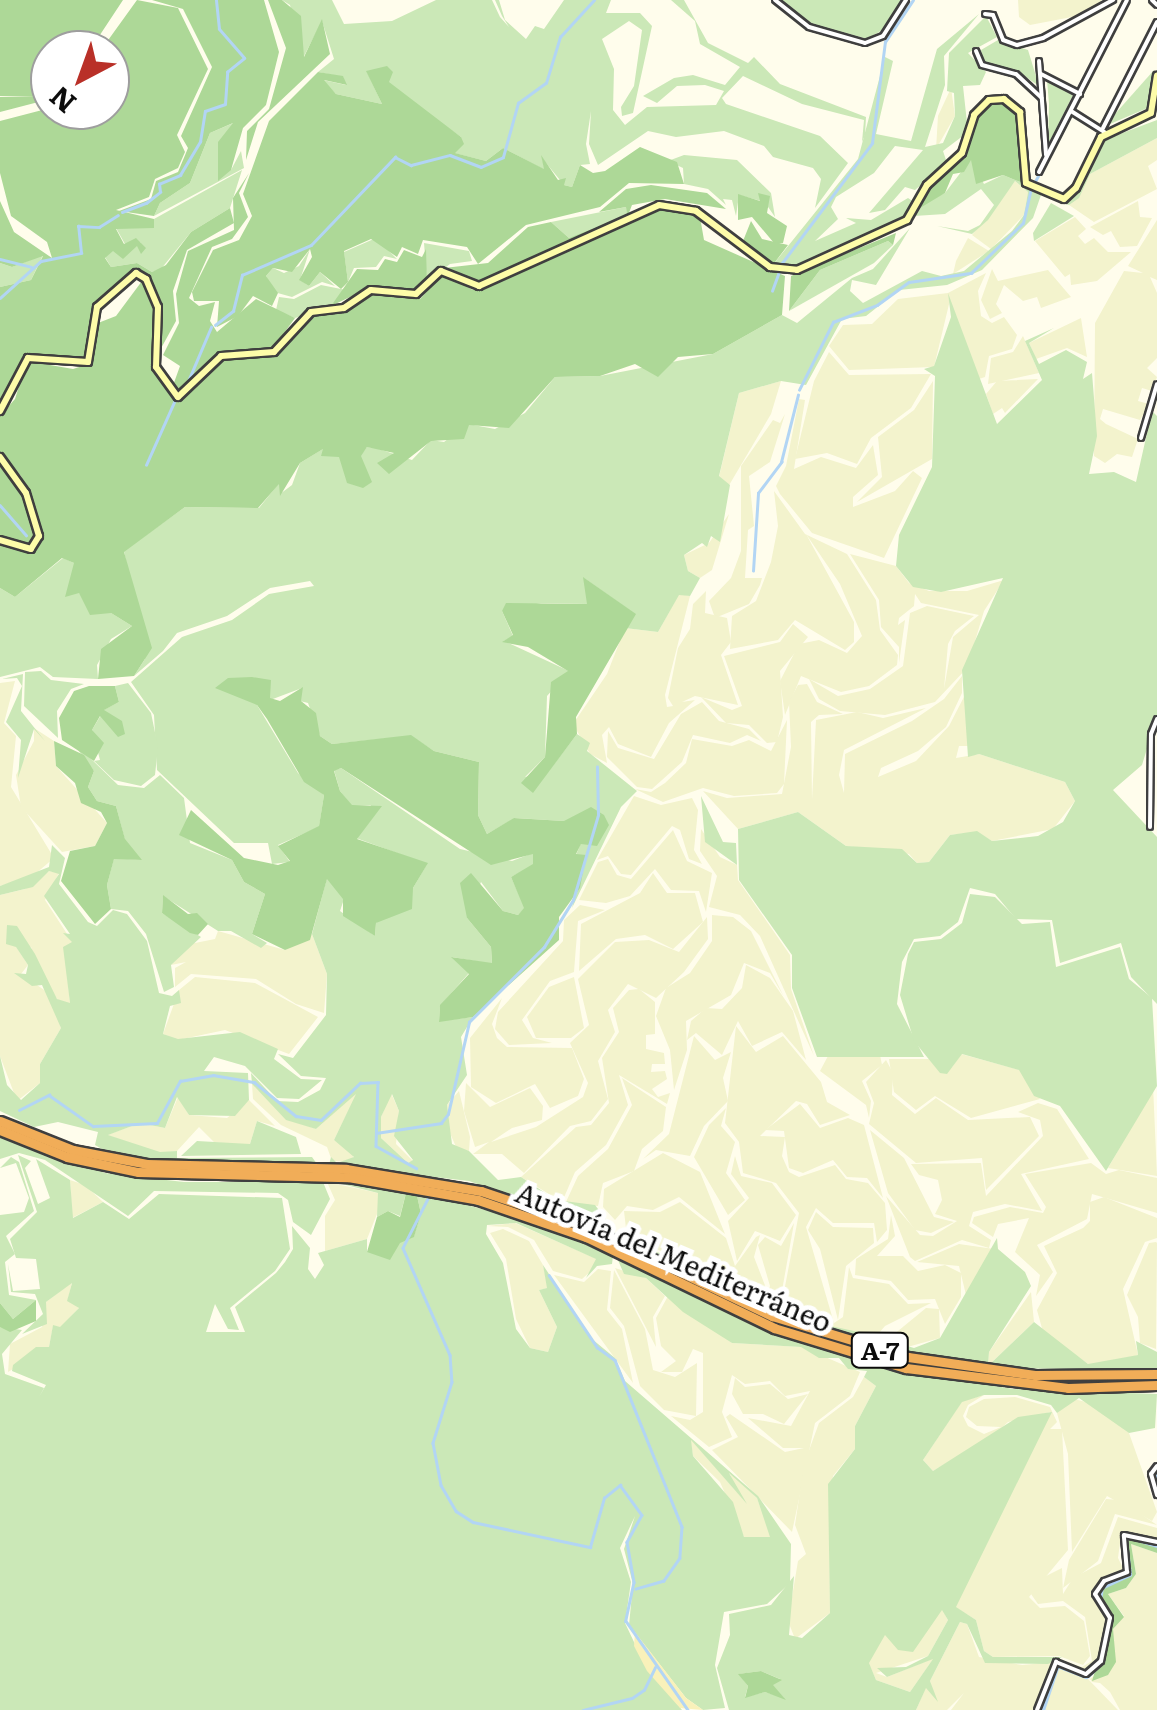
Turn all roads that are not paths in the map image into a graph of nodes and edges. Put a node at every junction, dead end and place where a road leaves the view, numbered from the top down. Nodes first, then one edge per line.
1 (776, 0) edge
2 (906, 0) edge
3 (1127, 0) edge
4 (1152, 0) edge
5 (1108, 1) edge
6 (1157, 5) edge
7 (985, 14) dead end
8 (1157, 22) edge
9 (976, 51) dead end
10 (1039, 61) dead end
11 (1041, 74) junction
12 (1157, 75) edge
13 (1080, 94) junction
14 (1045, 102) junction
15 (1071, 111) junction
16 (1105, 128) junction
17 (1046, 160) junction
18 (1040, 172) dead end
19 (1157, 385) edge
20 (0, 412) edge
21 (1141, 438) dead end
22 (0, 457) edge
23 (0, 540) edge
24 (1157, 719) edge
25 (1150, 827) dead end
26 (0, 1119) edge
27 (0, 1130) edge
28 (25, 1134) junction
29 (314, 1173) junction
30 (437, 1186) junction
31 (1157, 1374) edge
32 (1157, 1385) edge
33 (1157, 1466) edge
34 (1157, 1495) edge
35 (1157, 1542) edge
36 (1037, 1710) edge

1 - 2 street
3 - 13 street
4 - 6 street
5 - 7 street
8 - 16 street
9 - 14 street
10 - 11 street
11 - 13 street
11 - 14 street
12 - 16 street
13 - 15 street
14 - 17 street
15 - 16 street
15 - 17 street
16 - 20 street
17 - 18 street
19 - 21 street
22 - 23 street
24 - 25 street
26 - 28 highway
27 - 28 highway, Autovía del Mediterráneo / A-7
28 - 29 highway, Autovía del Mediterráneo / A-7
28 - 29 highway, Autovía del Mediterráneo / A-7
29 - 30 highway, Autovía del Mediterráneo / A-7
30 - 31 highway, Autovía del Mediterráneo / A-7
30 - 32 highway, Autovía del Mediterráneo / A-7
33 - 34 street
35 - 36 street

